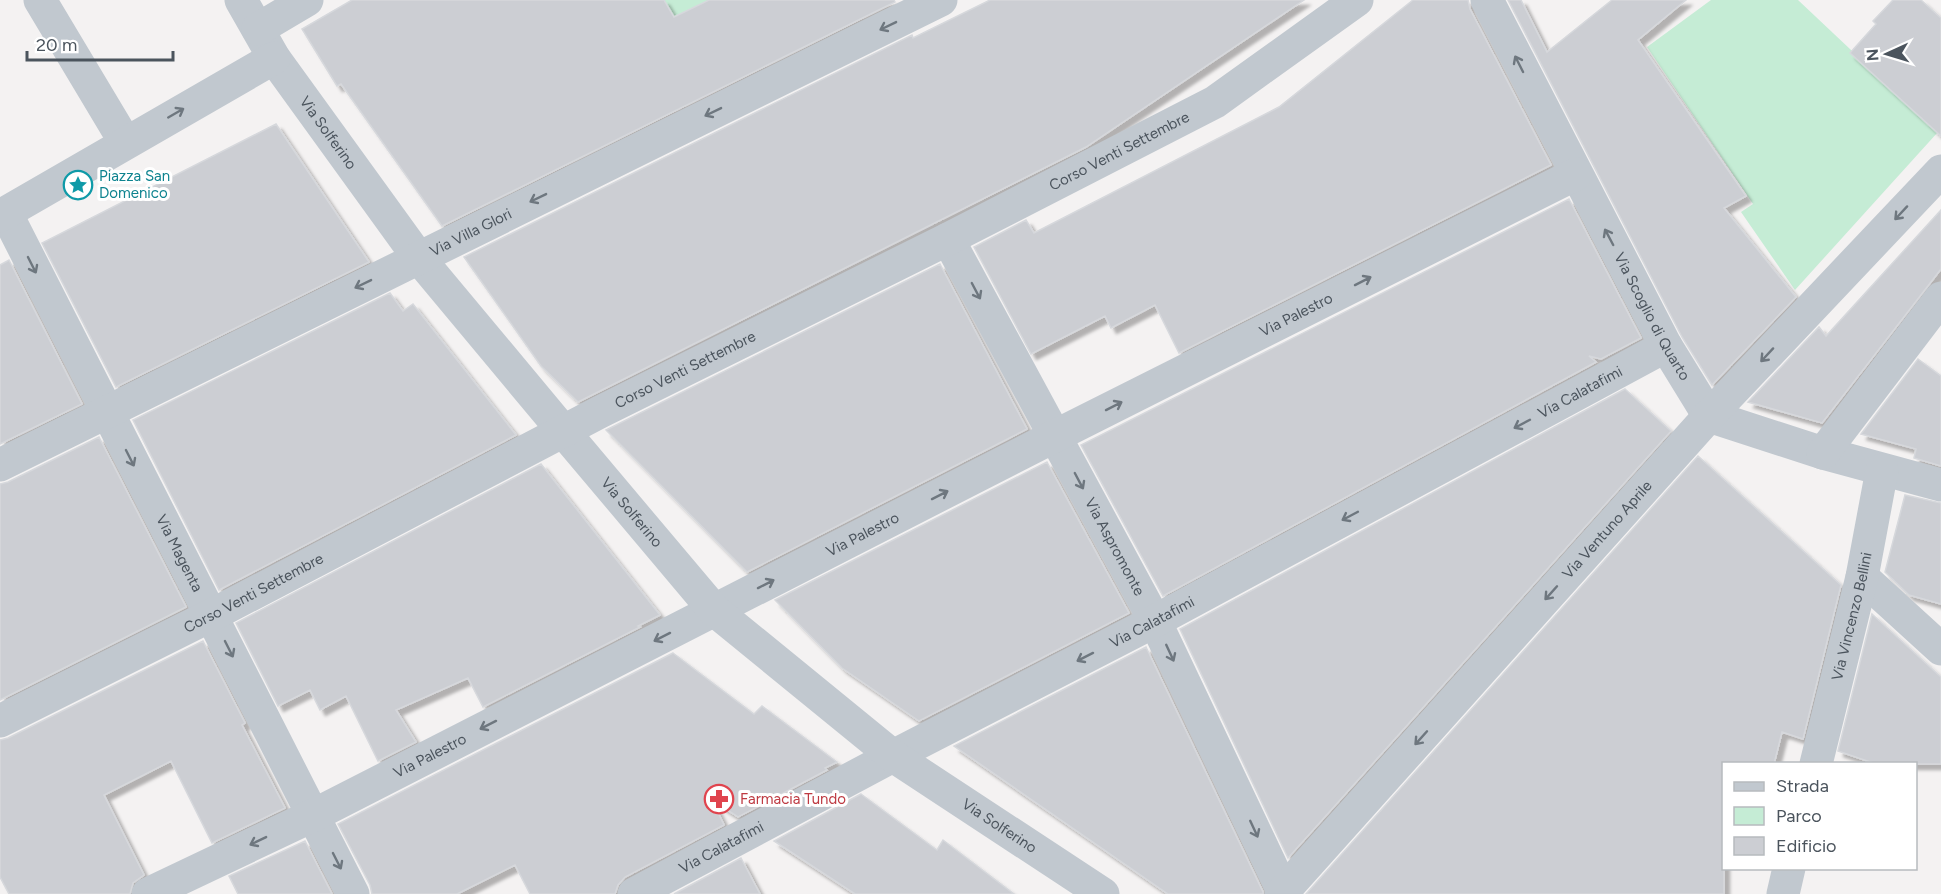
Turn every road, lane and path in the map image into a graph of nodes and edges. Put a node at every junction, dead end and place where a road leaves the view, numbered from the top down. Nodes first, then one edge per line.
1 (40, 0) edge
2 (241, 0) edge
3 (307, 0) edge
4 (941, 0) edge
5 (1357, 0) edge
6 (1487, 0) edge
7 (258, 29) junction
8 (274, 58) junction
9 (125, 142) junction
10 (1941, 171) edge
11 (1576, 174) junction
12 (3, 214) edge
13 (948, 239) junction
14 (418, 258) junction
15 (1941, 298) edge
16 (1666, 346) junction
17 (106, 412) junction
18 (1709, 416) junction
19 (564, 432) junction
20 (1055, 436) junction
21 (1823, 453) junction
22 (0, 465) edge
23 (1882, 470) junction
24 (1941, 485) edge
25 (1862, 577) junction
26 (714, 610) junction
27 (212, 615) junction
28 (1155, 621) junction
29 (1941, 649) edge
30 (0, 721) edge
31 (893, 756) junction
32 (1816, 762) edge
33 (314, 814) junction
34 (1789, 870) edge
35 (1282, 892) edge
36 (148, 894) edge
37 (353, 894) edge
38 (634, 894) edge
39 (1103, 894) edge
40 (1783, 894) edge

1 - 9 street
2 - 7 street
3 - 7 street
4 -> 14 street, Via Villa Glori
5 - 13 street, Corso Venti Settembre
11 -> 6 street, Via Scoglio di Quarto
7 - 8 street, Via Solferino
9 -> 8 street
8 - 14 street, Via Solferino
9 - 12 street
10 -> 18 street, Via Ventuno Aprile
16 -> 11 street, Via Scoglio di Quarto
20 -> 11 street, Via Palestro
12 -> 17 street, Via Magenta
13 - 19 street, Corso Venti Settembre
13 -> 20 street, Via Aspromonte
14 -> 17 street, Via Villa Glori
14 - 19 street, Via Solferino
15 - 21 street
16 - 18 street, Via Scoglio di Quarto
16 -> 28 street, Via Calatafimi
17 - 22 street, Via Villa Glori
17 -> 27 street, Via Magenta
18 - 21 street
18 -> 35 street, Via Ventuno Aprile
19 - 26 street, Via Solferino
19 - 27 street, Corso Venti Settembre
26 -> 20 street, Via Palestro
20 -> 28 street, Via Aspromonte
21 - 23 street
23 - 24 street
23 - 25 street, Via Vincenzo Bellini
25 - 29 street
25 - 32 street, Via Vincenzo Bellini
26 - 31 street, Via Solferino
26 -> 33 street, Via Palestro
27 - 30 street, Corso Venti Settembre
27 -> 33 street, Via Magenta
28 -> 31 street, Via Calatafimi
28 -> 35 street, Via Aspromonte
31 - 38 street, Via Calatafimi
31 - 39 street, Via Solferino
33 -> 36 street, Via Palestro
33 -> 37 street, Via Magenta
34 - 40 street

